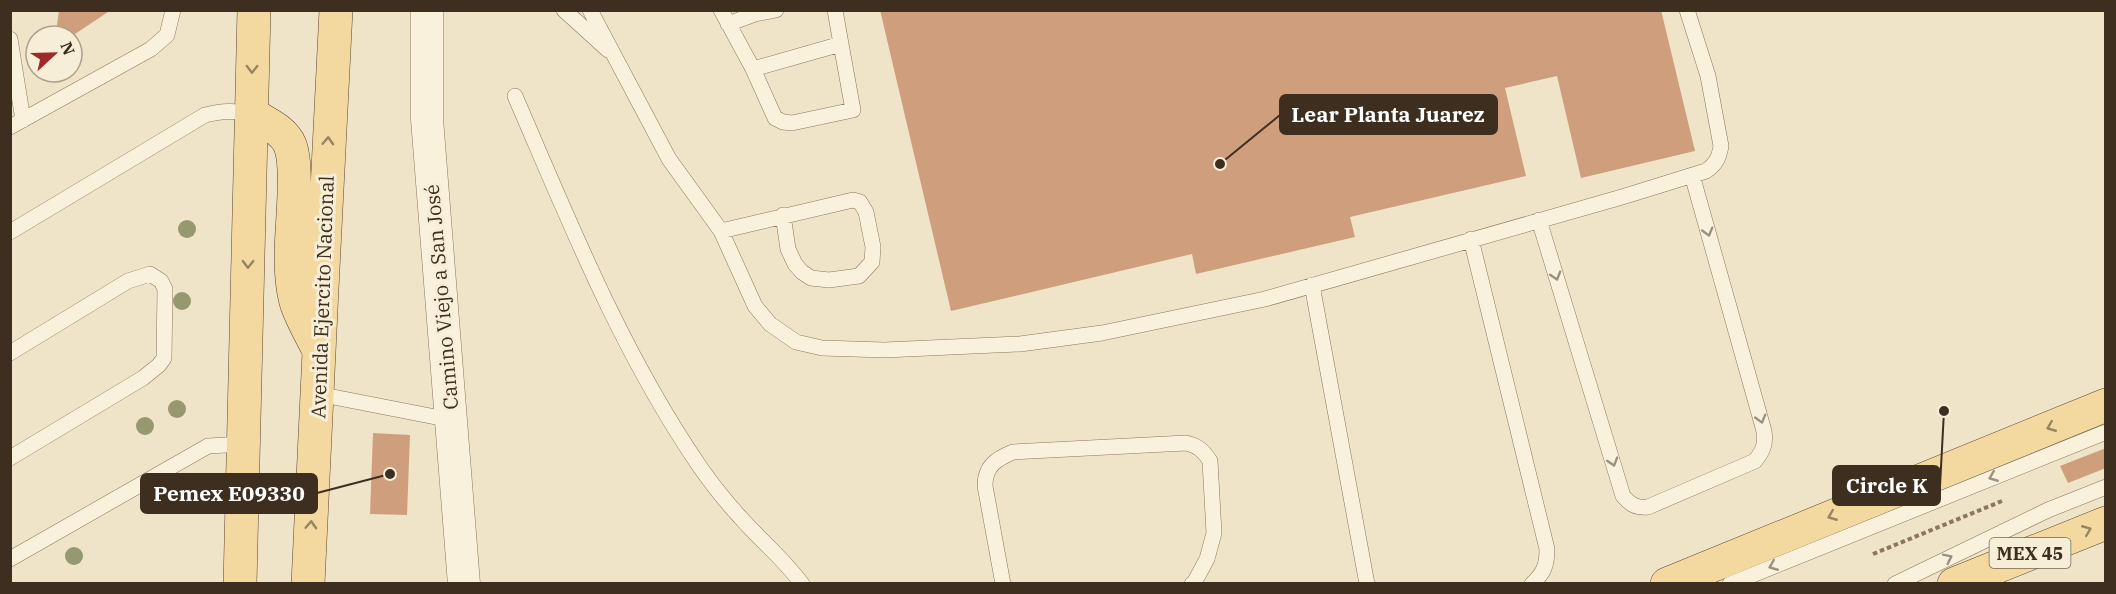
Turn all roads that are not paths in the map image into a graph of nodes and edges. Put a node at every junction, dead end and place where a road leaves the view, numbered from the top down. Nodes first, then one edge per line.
1 (173, 10) edge
2 (254, 10) edge
3 (336, 10) edge
4 (427, 10) edge
5 (564, 10) edge
6 (590, 10) edge
7 (776, 10) edge
8 (835, 10) edge
9 (1687, 10) edge
10 (725, 17) edge
11 (10, 39) edge
12 (841, 45) junction
13 (615, 56) junction
14 (753, 69) junction
15 (515, 96) dead end
16 (252, 114) junction
17 (17, 124) edge
18 (1692, 175) junction
19 (783, 215) junction
20 (1539, 220) junction
21 (721, 231) junction
22 (10, 232) edge
23 (1471, 240) junction
24 (1312, 285) junction
25 (319, 351) junction
26 (10, 353) edge
27 (318, 394) junction
28 (2106, 405) edge
29 (451, 420) junction
30 (2106, 432) edge
31 (244, 444) junction
32 (10, 458) edge
33 (2106, 487) edge
34 (2106, 523) edge
35 (10, 559) edge
36 (237, 574) edge
37 (1193, 583) edge
38 (308, 584) edge
39 (464, 584) edge
40 (802, 584) edge
41 (1003, 584) edge
42 (1367, 584) edge
43 (1532, 584) edge
44 (1666, 584) edge
45 (1730, 584) edge
46 (1895, 584) edge
47 (1954, 584) edge

1 - 17 lane
2 -> 16 main road
25 -> 3 main road, Avenida Ejercito Nacional
4 - 29 street, Camino Viejo a San José
5 - 13 lane
6 - 13 lane
7 - 10 lane
8 - 12 lane
9 - 18 lane
10 - 14 lane
11 - 17 lane
12 - 14 lane
12 - 14 lane
13 - 21 lane
15 - 40 lane
16 - 22 lane
16 - 25 main road
16 -> 31 main road
18 - 20 lane
18 - 20 lane
19 - 19 lane
19 - 21 lane
20 - 23 lane
21 - 24 lane
23 - 24 lane
23 - 43 lane
24 - 42 lane
25 - 27 main road, Avenida Ejercito Nacional
26 - 32 lane
27 - 29 lane
38 -> 27 main road, Avenida Ejercito Nacional
28 -> 44 main road
29 - 39 street, Camino Viejo a San José
30 -> 45 lane
31 - 35 lane
31 - 36 main road
46 -> 33 lane
47 -> 34 main road, MEX 45
37 - 41 lane

